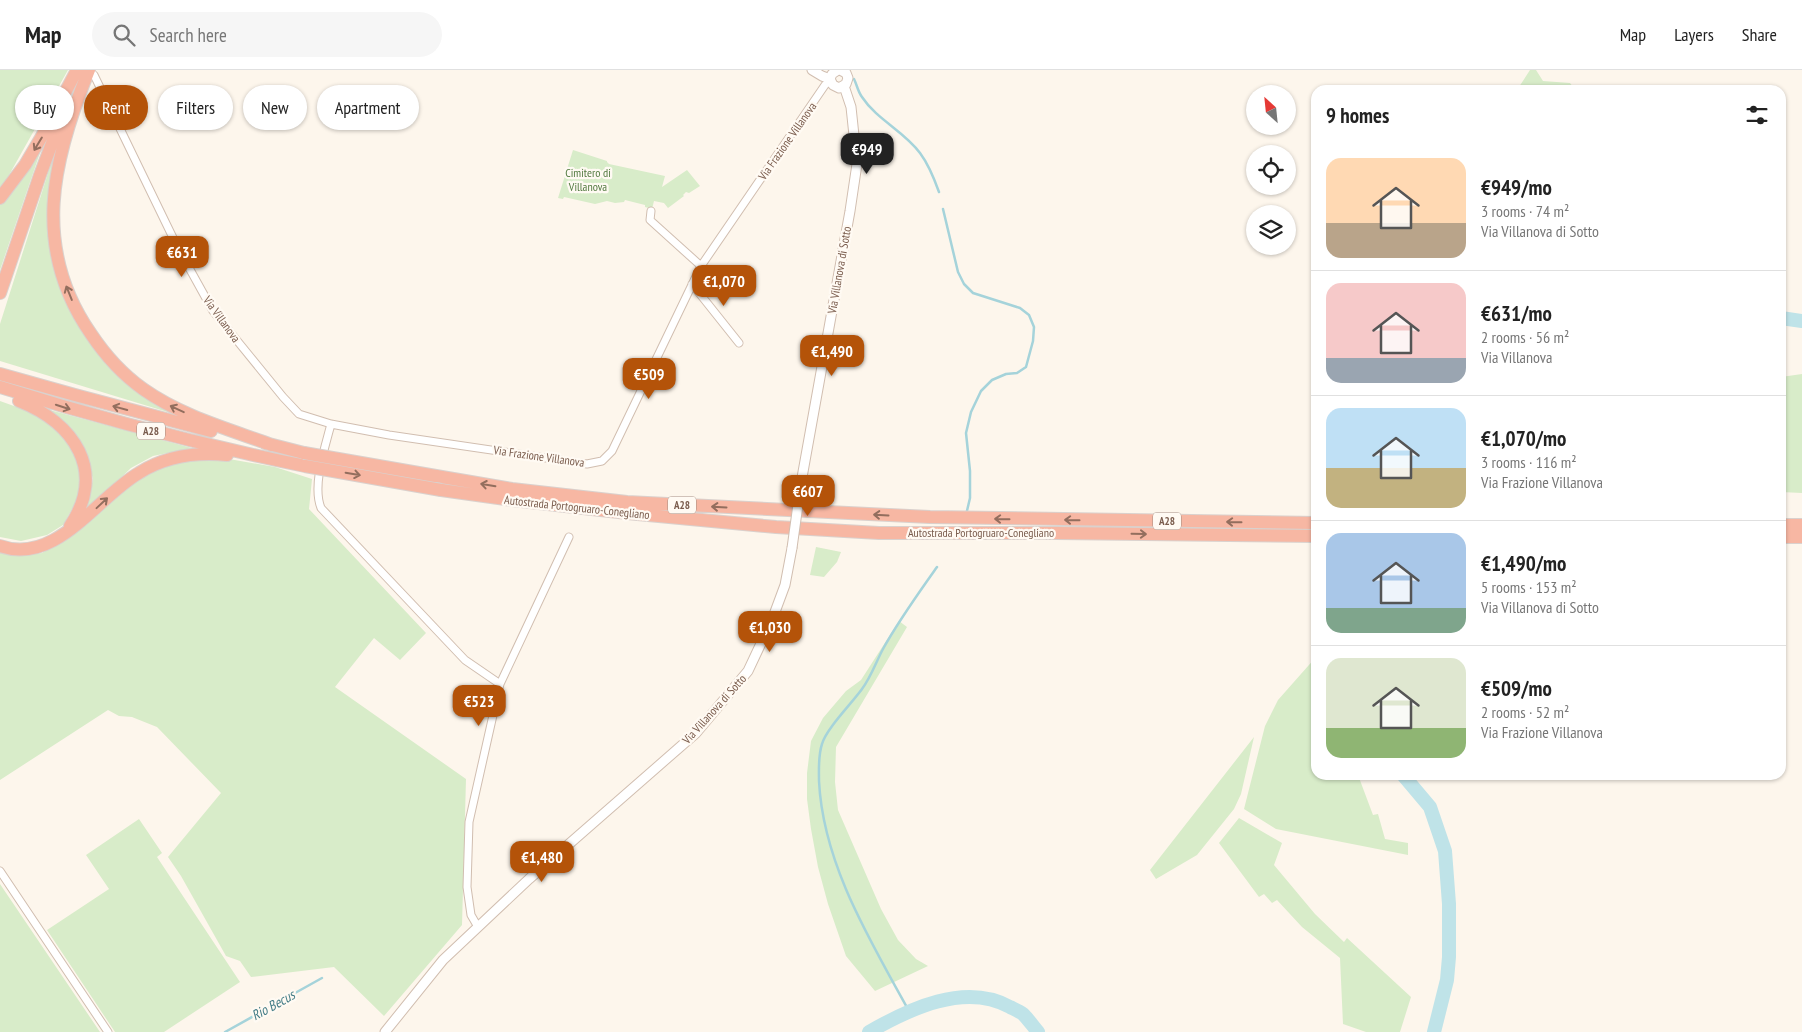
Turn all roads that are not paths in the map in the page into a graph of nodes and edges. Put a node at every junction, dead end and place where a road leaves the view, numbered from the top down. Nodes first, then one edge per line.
1 (77, 70) edge
2 (812, 70) edge
3 (839, 70) edge
4 (89, 72) edge
5 (830, 80) junction
6 (844, 86) junction
7 (0, 198) edge
8 (651, 210) dead end
9 (701, 266) junction
10 (692, 284) junction
11 (0, 293) edge
12 (739, 343) dead end
13 (0, 374) edge
14 (0, 387) edge
15 (0, 394) edge
16 (332, 424) junction
17 (272, 445) junction
18 (275, 459) junction
19 (304, 459) junction
20 (1311, 523) edge
21 (1786, 525) edge
22 (1802, 525) edge
23 (1284, 529) junction
24 (64, 534) junction
25 (1311, 535) edge
26 (569, 537) dead end
27 (1786, 537) edge
28 (1802, 537) edge
29 (0, 546) edge
30 (500, 684) junction
31 (0, 871) edge
32 (478, 927) junction
33 (108, 1032) edge
34 (385, 1032) edge

1 -> 7 highway
2 - 5 street
3 - 5 street
3 - 6 street
4 - 11 highway
4 - 16 street, Via Villanova
17 -> 4 highway
5 - 6 street
5 - 9 street, Via Frazione Villanova
6 - 32 street, Via Villanova di Sotto, bridge
8 - 9 street
9 - 10 street, Via Frazione Villanova
10 - 12 street
10 - 16 street, Via Frazione Villanova
17 -> 13 highway, Autostrada Portogruaro-Conegliano / A28
14 -> 18 highway, Autostrada Portogruaro-Conegliano / A28
15 - 24 highway
16 - 30 street
17 - 19 highway, Autostrada Portogruaro-Conegliano / A28
18 - 19 highway, Autostrada Portogruaro-Conegliano / A28
24 -> 18 highway
23 -> 19 highway, Autostrada Portogruaro-Conegliano / A28, bridge
19 -> 23 highway, Autostrada Portogruaro-Conegliano / A28, bridge
20 - 23 highway, Autostrada Portogruaro-Conegliano / A28
21 - 22 highway
23 - 25 highway, Autostrada Portogruaro-Conegliano / A28
24 - 29 highway
26 - 30 street
27 - 28 highway
30 - 32 street
31 - 33 street
32 - 34 street, Via Villanova di Sotto

